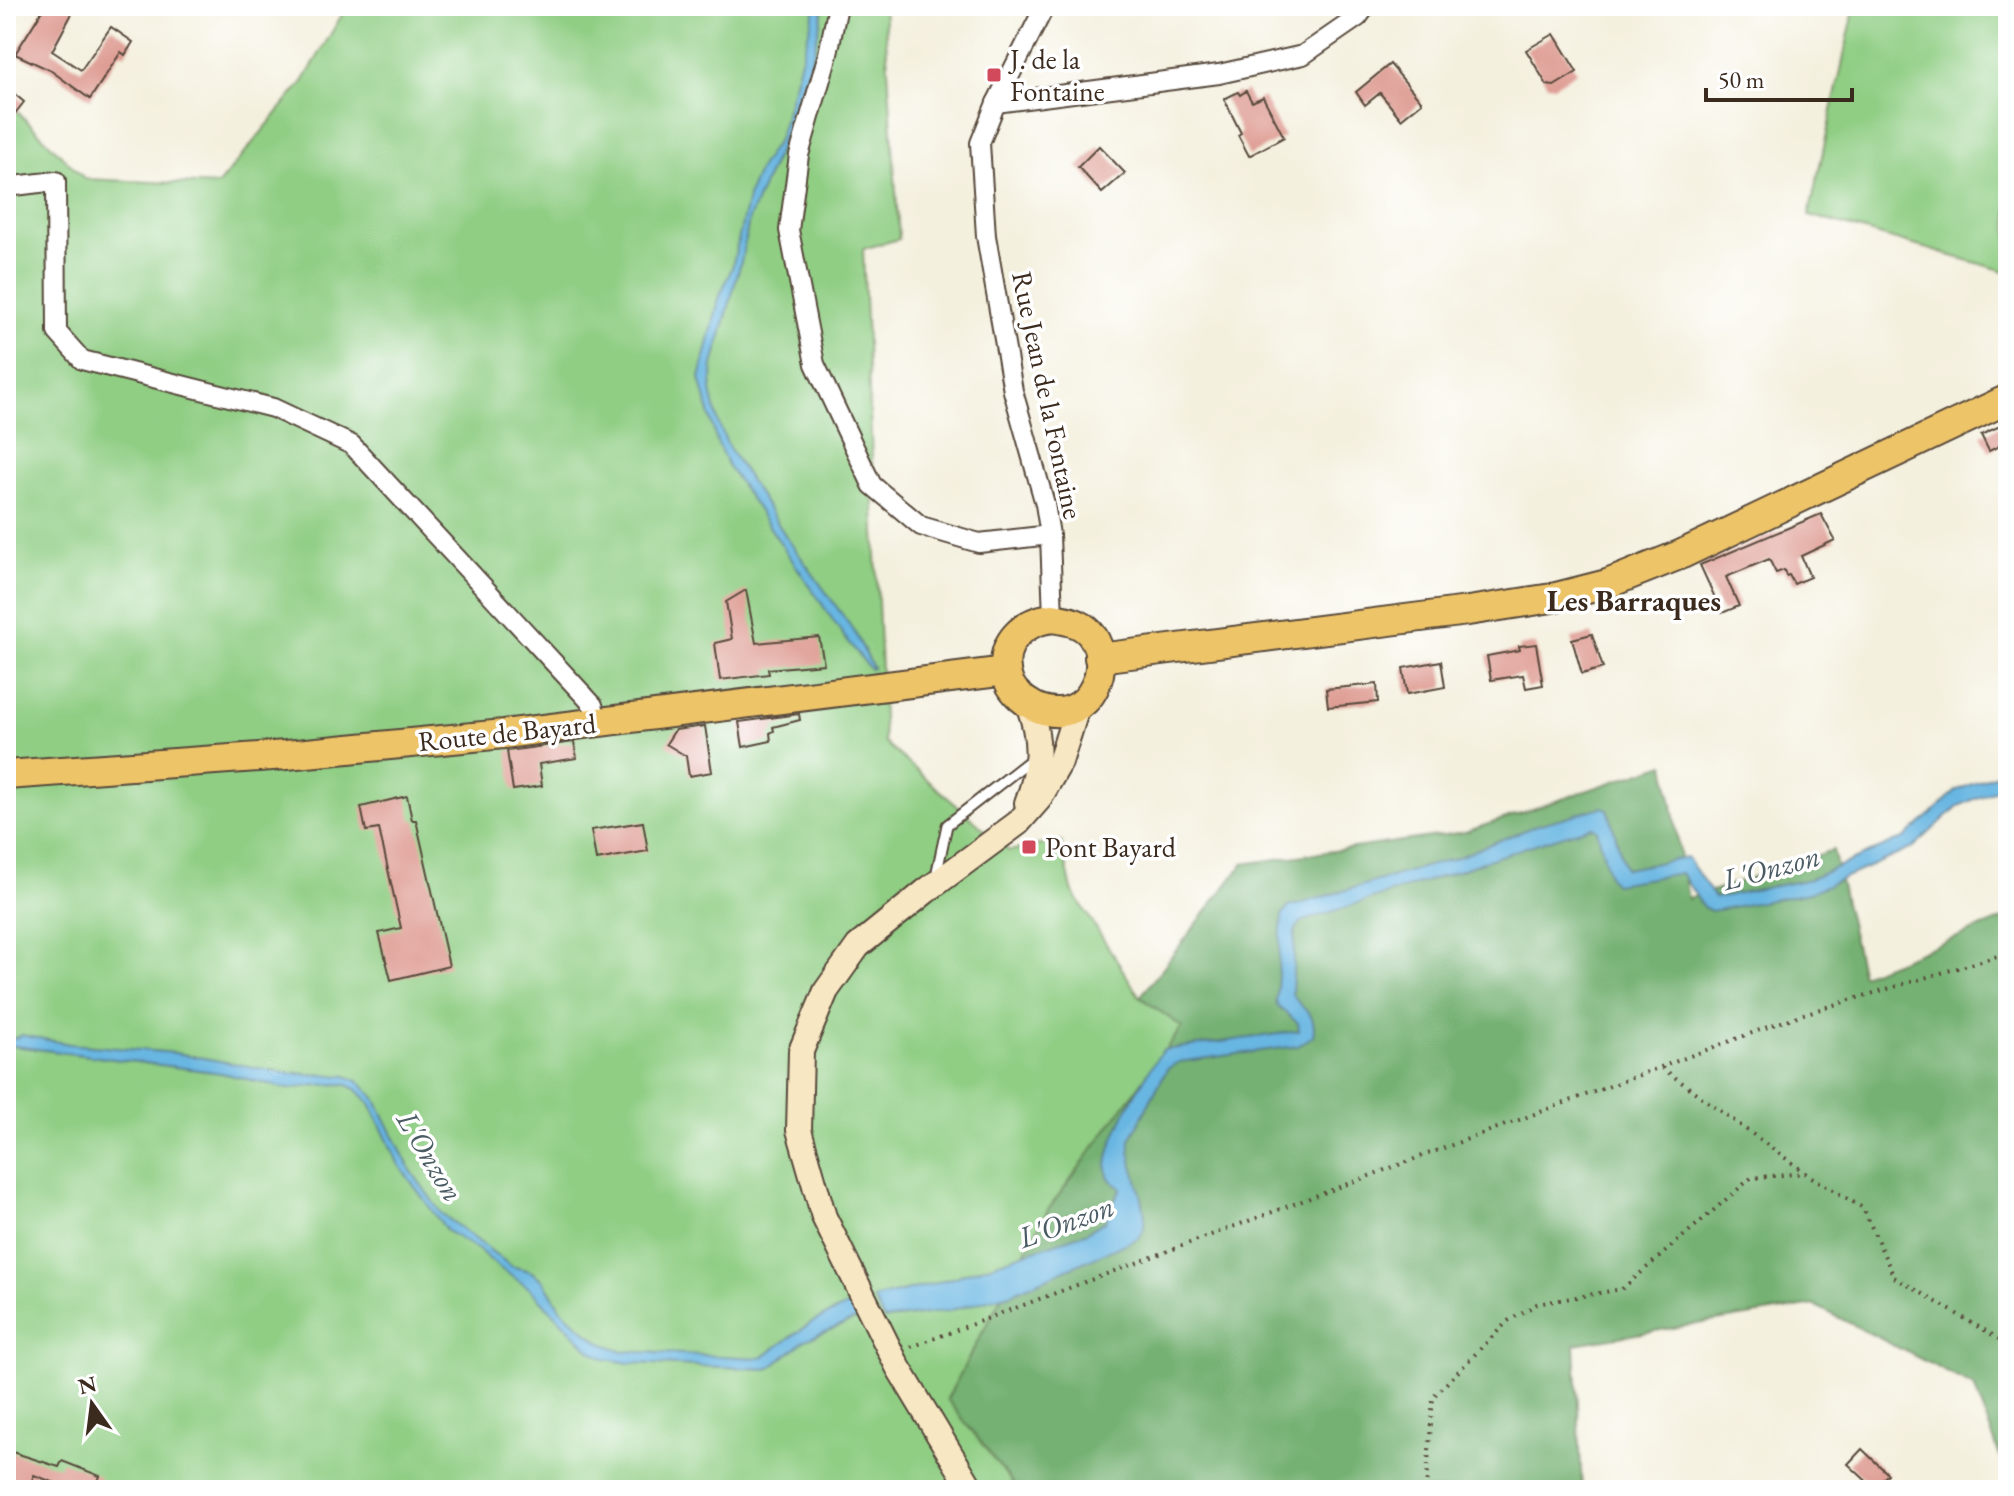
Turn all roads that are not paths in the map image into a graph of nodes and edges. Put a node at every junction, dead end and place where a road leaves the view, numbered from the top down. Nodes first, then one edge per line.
1 (838, 6) edge
2 (1045, 6) edge
3 (1366, 6) edge
4 (996, 103) junction
5 (6, 187) edge
6 (2008, 399) edge
7 (1050, 535) junction
8 (1053, 618) junction
9 (1099, 658) junction
10 (1006, 671) junction
11 (1028, 704) junction
12 (1077, 708) junction
13 (598, 722) junction
14 (1038, 753) junction
15 (6, 775) edge
16 (1018, 823) junction
17 (930, 888) junction
18 (972, 1490) edge

1 - 7 street
2 - 4 street, Rue Jean de la Fontaine
3 - 4 street
4 - 7 street, Rue Jean de la Fontaine
5 - 13 street
6 - 9 main road
7 - 8 street, Rue Jean de la Fontaine
8 - 9 main road
8 - 10 main road
9 - 12 main road
10 - 11 main road
10 - 13 main road, Route de Bayard
11 - 12 main road
11 - 14 main road
12 - 16 main road
13 - 15 main road, Route de Bayard
14 - 16 main road
14 - 17 lane
16 - 17 main road
17 - 18 main road

